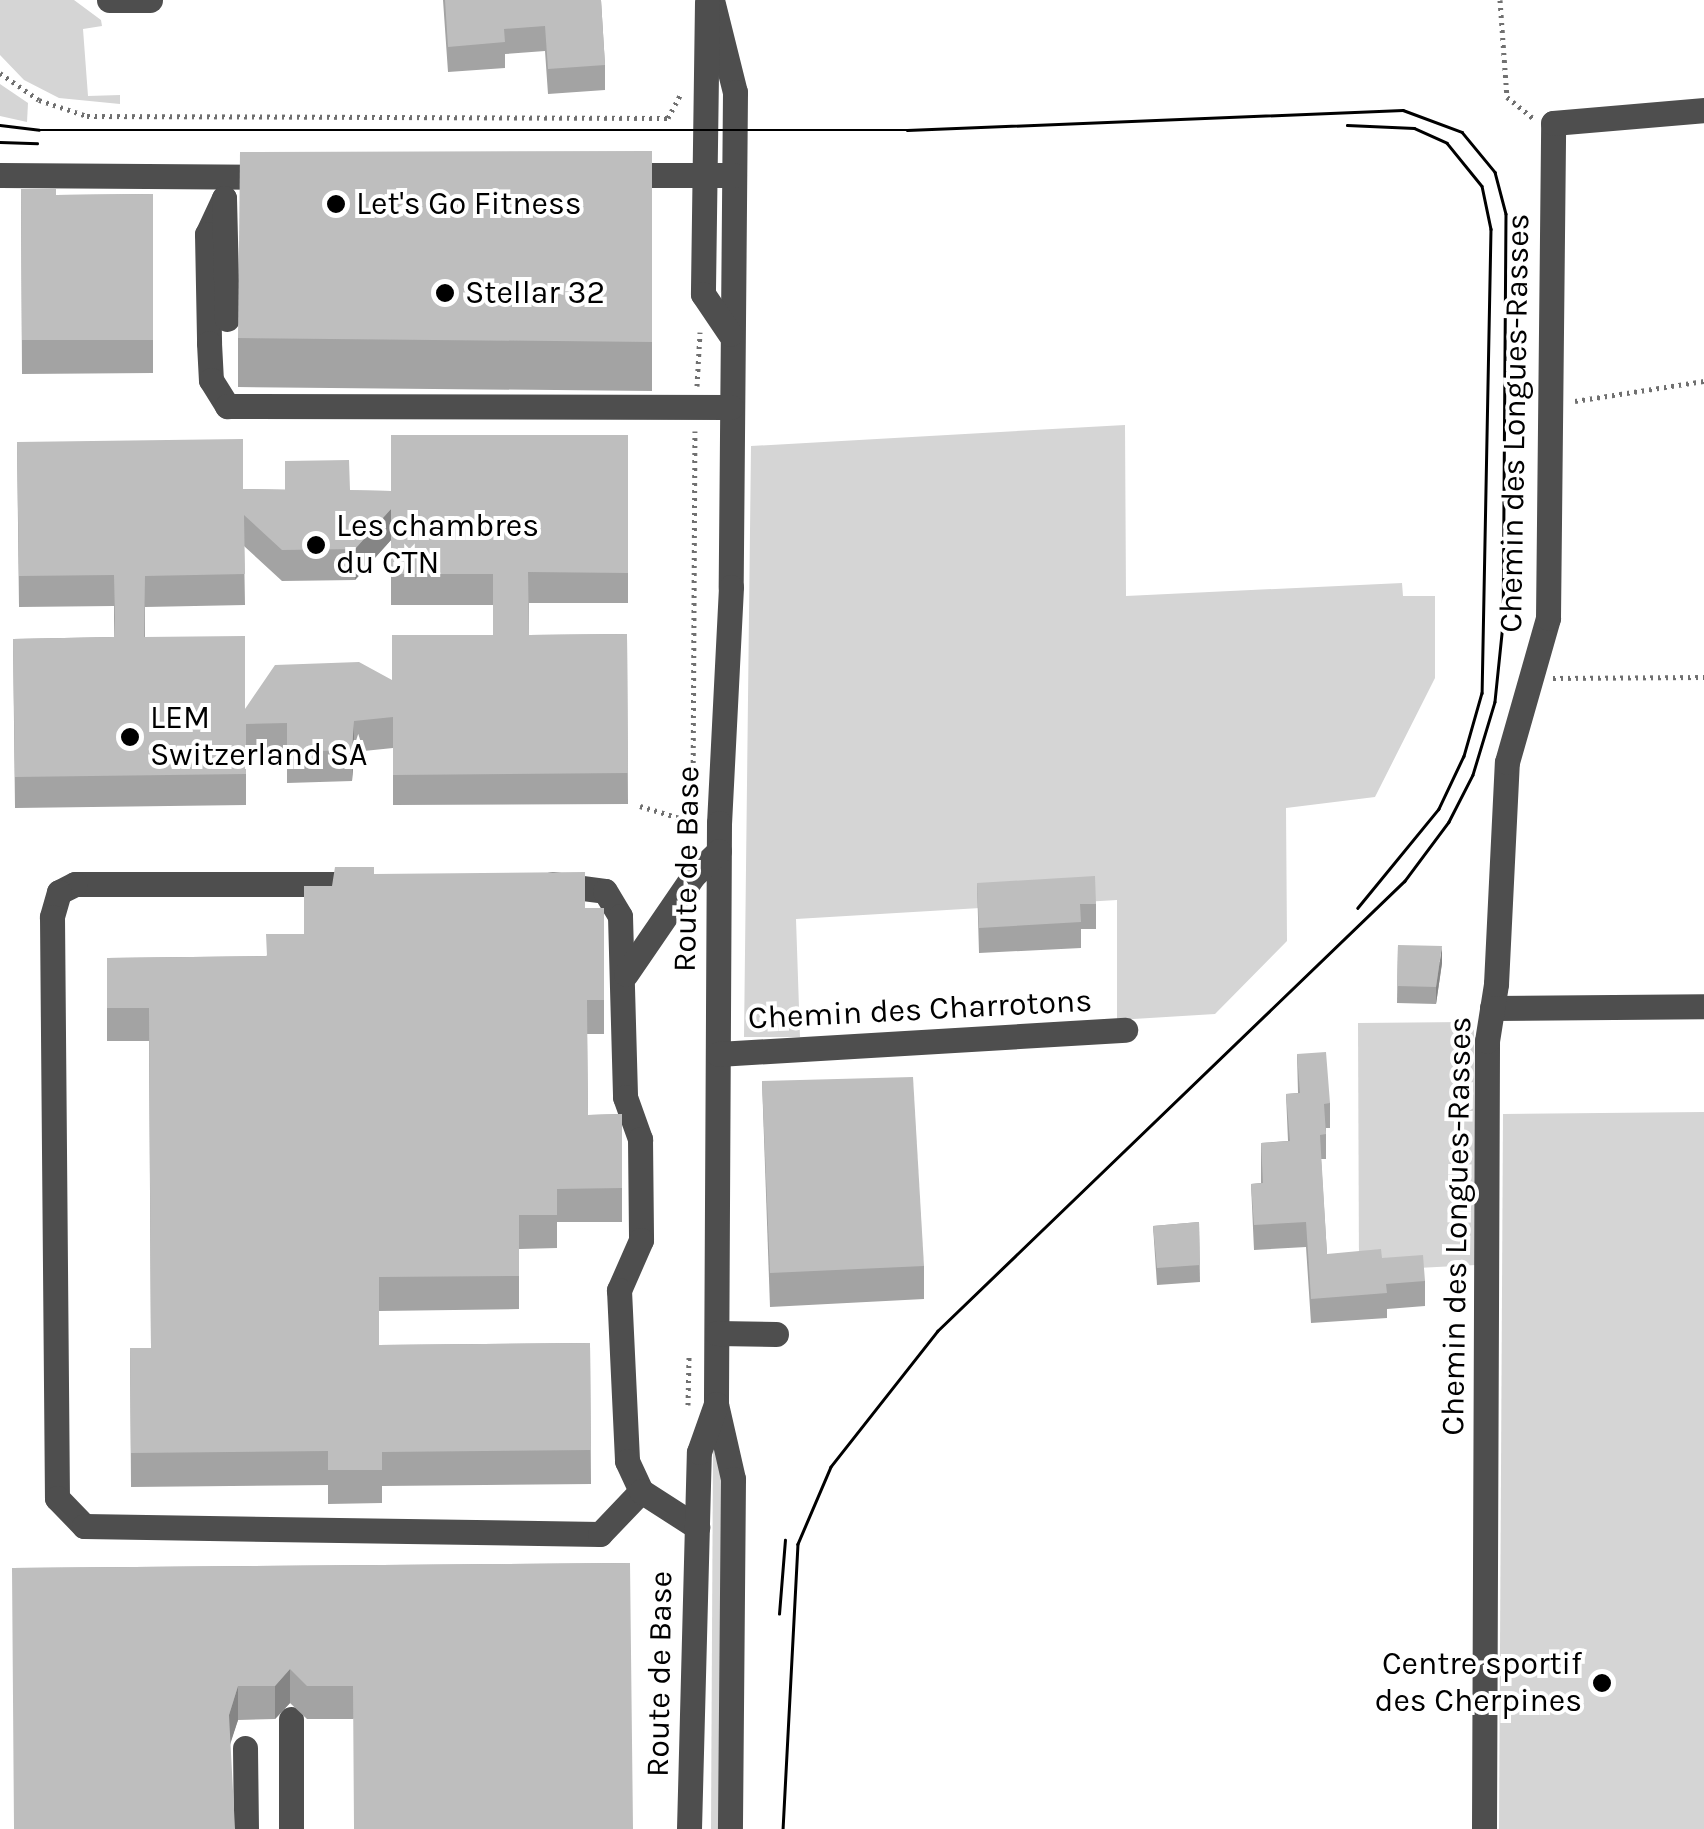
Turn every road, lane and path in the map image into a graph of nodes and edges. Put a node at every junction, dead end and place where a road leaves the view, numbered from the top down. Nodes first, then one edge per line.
1 (110, 0) edge
2 (150, 0) edge
3 (710, 0) edge
4 (1500, 0) edge
5 (0, 73) edge
6 (680, 94) dead end
7 (1704, 110) edge
8 (1554, 123) junction
9 (0, 175) edge
10 (598, 175) edge
11 (703, 175) junction
12 (734, 175) junction
13 (303, 177) edge
14 (224, 188) junction
15 (227, 319) dead end
16 (730, 334) junction
17 (1704, 381) edge
18 (1548, 404) junction
19 (731, 407) junction
20 (1536, 675) junction
21 (1704, 677) edge
22 (640, 806) dead end
23 (686, 820) dead end
24 (718, 851) junction
25 (389, 884) edge
26 (526, 884) edge
27 (626, 974) junction
28 (1704, 1006) edge
29 (1492, 1008) junction
30 (1125, 1030) dead end
31 (718, 1054) junction
32 (717, 1332) junction
33 (776, 1334) dead end
34 (716, 1404) junction
35 (641, 1491) junction
36 (696, 1527) junction
37 (291, 1719) dead end
38 (244, 1748) dead end
39 (246, 1829) edge
40 (291, 1829) edge
41 (689, 1829) edge
42 (730, 1829) edge
43 (1484, 1829) edge

1 - 2 street
3 - 11 street, Route de Base
3 - 12 street, Route de Base
4 - 8 path
5 - 6 path
7 - 8 street
8 - 18 street, Chemin des Longues-Rasses
9 - 14 street
10 - 11 street
11 - 12 street
11 - 16 street, Route de Base
12 - 16 street, Route de Base
13 - 14 street
14 - 15 street
14 - 19 street
16 - 19 street, Route de Base
17 - 18 path
18 - 20 street, Chemin des Longues-Rasses
19 - 24 street, Route de Base
20 - 21 path
20 - 29 street, Chemin des Longues-Rasses
22 - 23 path
24 - 27 street
24 - 31 street, Route de Base
25 - 35 street
26 - 27 street
27 - 35 street
28 - 29 street
29 - 43 street, Chemin des Longues-Rasses
30 - 31 street, Chemin des Charrotons
31 - 32 street, Route de Base
32 - 33 street
32 - 34 street, Route de Base
34 - 36 street, Route de Base
34 - 42 street, Route de Base
35 - 36 street
36 - 41 street, Route de Base
37 - 40 street
38 - 39 street

